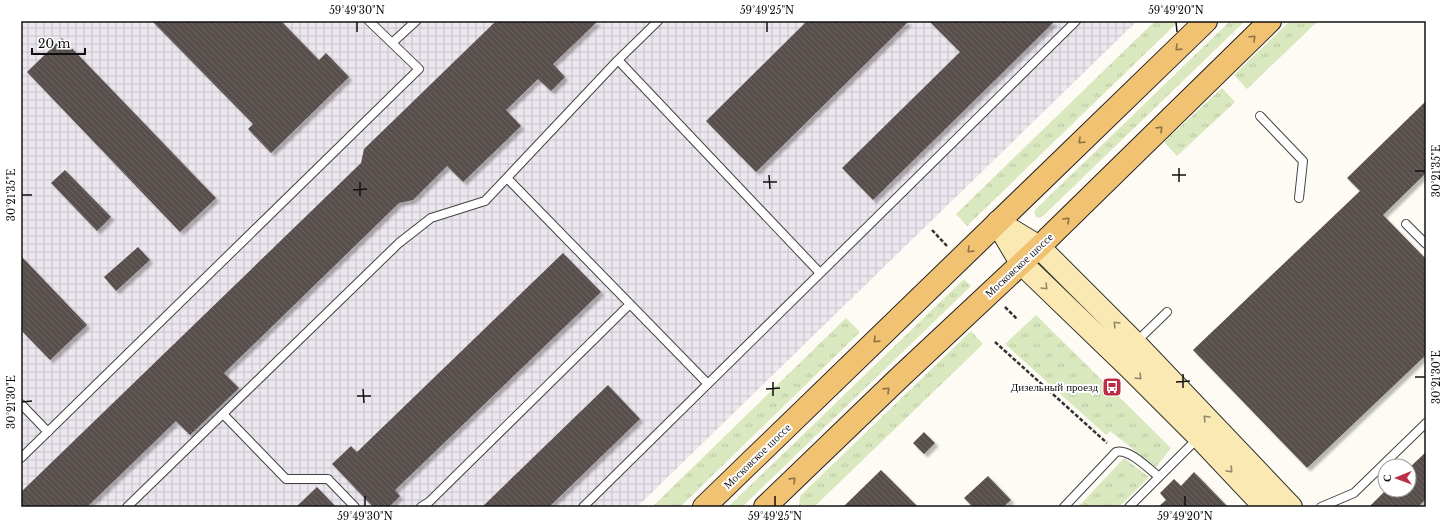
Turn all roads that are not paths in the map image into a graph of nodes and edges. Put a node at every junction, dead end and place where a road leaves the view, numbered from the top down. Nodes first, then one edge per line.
1 (369, 21) edge
2 (416, 21) edge
3 (658, 21) edge
4 (1076, 21) edge
5 (1206, 21) edge
6 (1270, 21) edge
7 (392, 44) junction
8 (618, 60) junction
9 (1260, 116) dead end
10 (507, 178) junction
11 (1299, 198) dead end
12 (998, 222) junction
13 (1406, 224) dead end
14 (1426, 244) edge
15 (1039, 247) junction
16 (1022, 264) junction
17 (820, 273) junction
18 (630, 304) junction
19 (1168, 312) dead end
20 (1135, 343) junction
21 (708, 384) junction
22 (21, 404) edge
23 (222, 414) junction
24 (1426, 423) edge
25 (48, 432) junction
26 (1199, 437) junction
27 (21, 458) edge
28 (1159, 477) junction
29 (1259, 505) edge
30 (769, 506) edge
31 (127, 507) edge
32 (355, 507) edge
33 (421, 507) edge
34 (583, 507) edge
35 (704, 507) edge
36 (1064, 507) edge
37 (1129, 507) edge
38 (1291, 507) edge
39 (1321, 507) edge

1 - 7 lane
2 - 7 lane
3 - 8 lane
4 - 17 lane
5 -> 12 main road, Московское шоссе
15 -> 6 main road, Московское шоссе
7 - 25 lane
8 - 10 lane
8 - 17 lane
9 - 11 lane
10 - 18 lane
10 - 23 lane
12 - 15 street
12 - 16 street
12 -> 35 main road, Московское шоссе
13 - 14 lane
15 - 16 main road, Московское шоссе
20 -> 15 street
16 -> 26 street
30 -> 16 main road, Московское шоссе
17 - 21 lane
18 - 21 lane
18 - 33 lane
19 - 20 lane
38 -> 20 street
21 - 34 lane
22 - 25 lane
23 - 31 lane
23 - 32 lane
24 - 39 lane
25 - 27 lane
26 - 28 lane
26 -> 29 street
28 - 36 lane
28 - 37 lane

